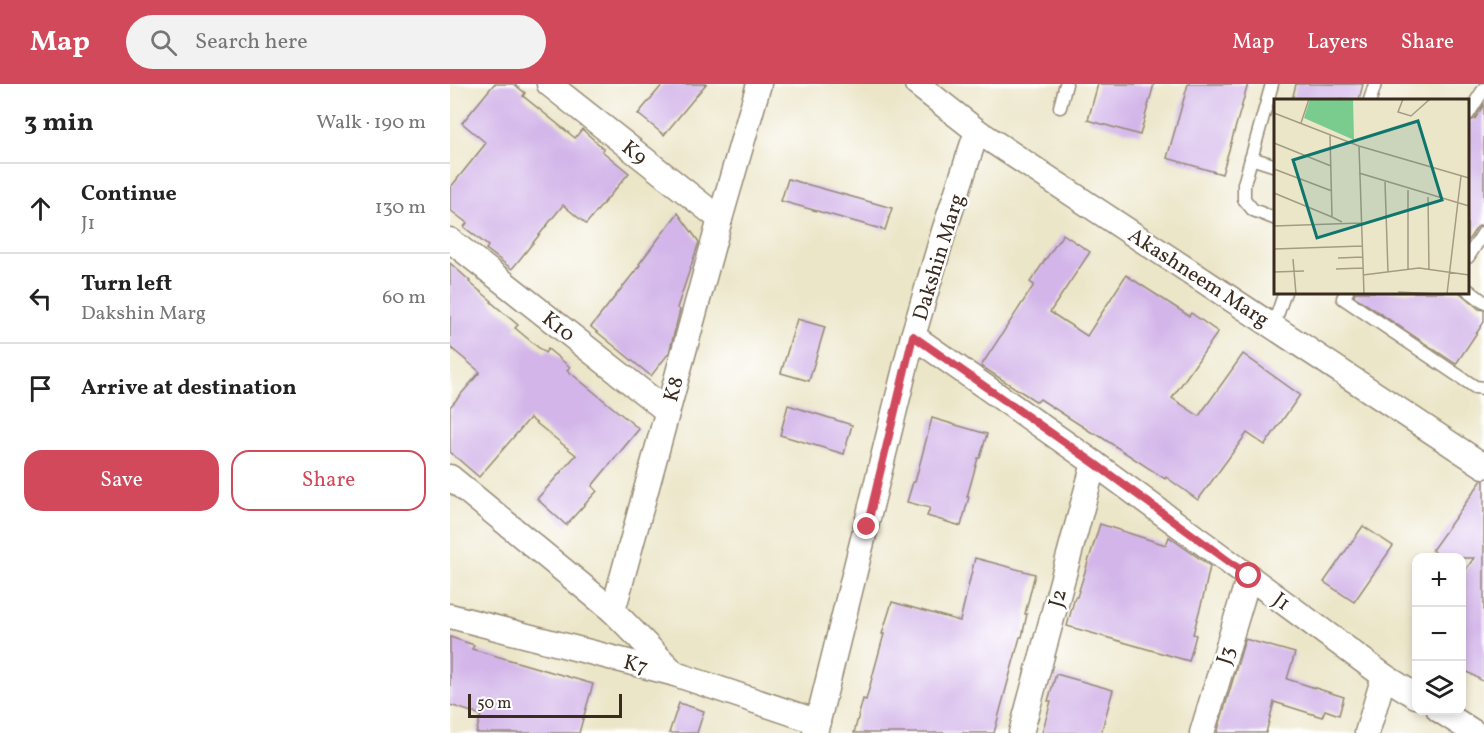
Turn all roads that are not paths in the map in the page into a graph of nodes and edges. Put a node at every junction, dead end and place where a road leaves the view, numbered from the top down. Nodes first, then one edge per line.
1 (549, 84) edge
2 (759, 84) edge
3 (917, 84) edge
4 (1066, 84) edge
5 (1272, 84) edge
6 (1375, 84) edge
7 (1484, 89) edge
8 (1370, 99) edge
9 (1060, 107) dead end
10 (1469, 111) edge
11 (977, 131) junction
12 (1251, 158) junction
13 (1274, 166) edge
14 (720, 219) junction
15 (1274, 219) edge
16 (1484, 232) edge
17 (450, 240) edge
18 (1469, 254) edge
19 (1469, 291) edge
20 (1284, 294) edge
21 (1346, 294) edge
22 (1484, 302) edge
23 (1273, 327) junction
24 (913, 336) junction
25 (1484, 388) edge
26 (667, 411) junction
27 (1094, 463) junction
28 (1484, 466) edge
29 (450, 477) edge
30 (1249, 576) junction
31 (614, 611) junction
32 (450, 616) edge
33 (675, 674) junction
34 (1384, 676) junction
35 (1412, 694) edge
36 (1446, 715) edge
37 (817, 728) edge
38 (1021, 733) edge
39 (1202, 733) edge
40 (1367, 733) edge
41 (1475, 733) edge

1 - 14 street, K9
2 - 14 street, K8
3 - 11 street, Akashneem Marg
4 - 9 lane
5 - 12 lane
6 - 8 lane
7 - 10 lane
11 - 23 street, Akashneem Marg
11 - 24 street, Dakshin Marg
12 - 13 lane
12 - 15 lane
14 - 26 street, K8
16 - 18 lane
17 - 26 street, K10
19 - 22 lane
20 - 23 lane
21 - 25 lane
23 - 28 street, Akashneem Marg
24 - 27 street, J1
24 - 37 street, Dakshin Marg
26 - 31 street, K8
27 - 30 street, J1
27 - 38 street, J2
29 - 31 street
30 - 34 street, J1
30 - 39 street, J3
31 - 33 street
32 - 33 street, K7
33 - 37 street, K7
34 - 35 street, J1
34 - 40 street
36 - 41 street

